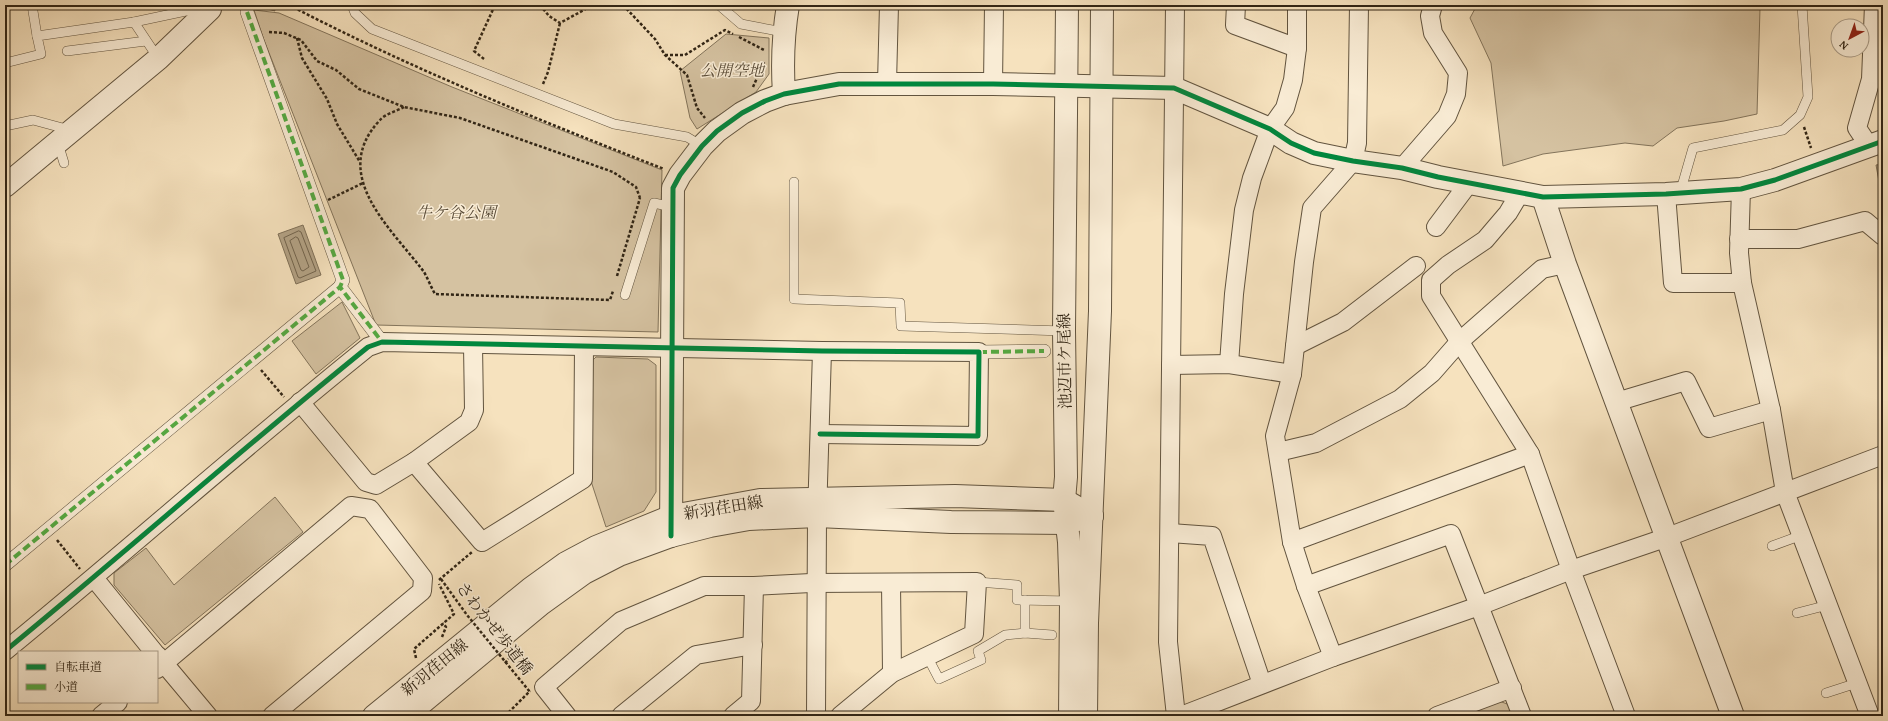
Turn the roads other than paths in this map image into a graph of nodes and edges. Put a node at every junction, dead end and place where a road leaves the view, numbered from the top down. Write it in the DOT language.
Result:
graph roads {
  1 [pos="32,5"];
  2 [pos="352,5"];
  3 [pos="719,5"];
  4 [pos="788,5"];
  5 [pos="889,5"];
  6 [pos="994,5"];
  7 [pos="1067,5"];
  8 [pos="1102,5"];
  9 [pos="1175,5"];
  10 [pos="1236,5"];
  11 [pos="1298,5"];
  12 [pos="1359,5"];
  13 [pos="1433,5"];
  14 [pos="1802,5"];
  15 [pos="1874,5"];
  16 [pos="210,9"];
  17 [pos="247,12"];
  18 [pos="134,22"];
  19 [pos="784,32"];
  20 [pos="37,36"];
  21 [pos="146,41"];
  22 [pos="1297,48"];
  23 [pos="67,51"];
  24 [pos="158,59"];
  25 [pos="5,63"];
  26 [pos="887,83"];
  27 [pos="993,84"];
  28 [pos="1066,87"];
  29 [pos="1101,87"];
  30 [pos="1174,88"];
  31 [pos="784,94"];
  32 [pos="5,126"];
  33 [pos="1270,129"];
  34 [pos="64,136"];
  35 [pos="709,138"];
  36 [pos="1876,144"];
  37 [pos="1353,161"];
  38 [pos="64,163"];
  39 [pos="1402,168"];
  40 [pos="794,182"];
  41 [pos="1469,183"];
  42 [pos="5,186"];
  43 [pos="1741,189"];
  44 [pos="1520,193"];
  45 [pos="1673,194"];
  46 [pos="1543,197"];
  47 [pos="663,205"];
  48 [pos="1436,227"];
  49 [pos="1883,236"];
  50 [pos="1739,240"];
  51 [pos="1565,264"];
  52 [pos="1416,266"];
  53 [pos="1742,283"];
  54 [pos="340,287"];
  55 [pos="625,295"];
  56 [pos="1064,331"];
  57 [pos="1460,341"];
  58 [pos="382,342"];
  59 [pos="473,345"];
  60 [pos="1295,346"];
  61 [pos="584,347"];
  62 [pos="673,348"];
  63 [pos="822,351"];
  64 [pos="1044,351"];
  65 [pos="978,352"];
  66 [pos="1229,364"];
  67 [pos="1170,366"];
  68 [pos="1292,374"];
  69 [pos="1616,402"];
  70 [pos="296,405"];
  71 [pos="1771,410"];
  72 [pos="820,434"];
  73 [pos="1278,452"];
  74 [pos="1530,454"];
  75 [pos="1883,455"];
  76 [pos="414,462"];
  77 [pos="1785,492"];
  78 [pos="1064,500"];
  79 [pos="818,507"];
  80 [pos="1092,516"];
  81 [pos="1067,523"];
  82 [pos="671,526"];
  83 [pos="1170,533"];
  84 [pos="1802,536"];
  85 [pos="1665,538"];
  86 [pos="1292,542"];
  87 [pos="1772,546"];
  88 [pos="5,565"];
  89 [pos="1571,570"];
  90 [pos="92,579"];
  91 [pos="977,582"];
  92 [pos="817,583"];
  93 [pos="891,583"];
  94 [pos="754,586"];
  95 [pos="1306,586"];
  96 [pos="1025,600"];
  97 [pos="1071,601"];
  98 [pos="1828,605"];
  99 [pos="1479,606"];
  100 [pos="1797,613"];
  101 [pos="1025,633"];
  102 [pos="1052,635"];
  103 [pos="753,645"];
  104 [pos="5,651"];
  105 [pos="151,651"];
  106 [pos="927,656"];
  107 [pos="1333,657"];
  108 [pos="158,660"];
  109 [pos="892,672"];
  110 [pos="1857,683"];
  111 [pos="1262,684"];
  112 [pos="1512,688"];
  113 [pos="1826,693"];
  114 [pos="117,703"];
  115 [pos="101,716"];
  116 [pos="208,716"];
  117 [pos="272,716"];
  118 [pos="374,716"];
  119 [pos="406,716"];
  120 [pos="567,716"];
  121 [pos="621,716"];
  122 [pos="732,716"];
  123 [pos="816,716"];
  124 [pos="840,716"];
  125 [pos="1070,716"];
  126 [pos="1086,716"];
  127 [pos="1176,716"];
  128 [pos="1181,716"];
  129 [pos="1437,716"];
  130 [pos="1522,716"];
  131 [pos="1626,716"];
  132 [pos="1733,716"];
  133 [pos="1870,716"];
  1 -- 20 [label="lane"];
  2 -- 35 [label="lane"];
  3 -- 19 [label="lane"];
  4 -- 19 [label="street"];
  5 -- 26 [label="street"];
  6 -- 27 [label="street"];
  7 -- 28 [label="street, 池辺市ケ尾線"];
  8 -- 29 [label="street, 池辺市ケ尾線"];
  9 -- 30 [label="street"];
  10 -- 22 [label="street"];
  11 -- 22 [label="street"];
  12 -- 37 [label="street"];
  13 -- 39 [label="street"];
  14 -- 45 [label="lane"];
  15 -- 36 [label="street"];
  16 -- 18 [label="lane"];
  16 -- 24 [label="street"];
  17 -- 54 [label="street"];
  18 -- 20 [label="lane"];
  18 -- 21 [label="lane"];
  19 -- 31 [label="street"];
  20 -- 25 [label="lane"];
  21 -- 23 [label="lane"];
  21 -- 24 [label="lane"];
  22 -- 33 [label="street"];
  24 -- 34 [label="street"];
  26 -- 27 [label="street"];
  26 -- 31 [label="street"];
  27 -- 28 [label="street"];
  28 -- 29 [label="street"];
  28 -- 56 [label="street, 池辺市ケ尾線"];
  29 -- 30 [label="street"];
  29 -- 80 [label="street, 池辺市ケ尾線"];
  30 -- 33 [label="street"];
  30 -- 67 [label="street"];
  31 -- 35 [label="street"];
  32 -- 34 [label="lane"];
  33 -- 37 [label="street"];
  33 -- 66 [label="street"];
  34 -- 38 [label="lane"];
  34 -- 42 [label="street"];
  35 -- 47 [label="street"];
  36 -- 43 [label="street"];
  37 -- 39 [label="street"];
  37 -- 60 [label="street"];
  39 -- 41 [label="street"];
  40 -- 56 [label="lane"];
  41 -- 44 [label="street"];
  41 -- 48 [label="street"];
  43 -- 45 [label="street"];
  43 -- 50 [label="street"];
  44 -- 46 [label="street"];
  44 -- 57 [label="street"];
  45 -- 46 [label="street"];
  45 -- 53 [label="street"];
  46 -- 51 [label="street"];
  47 -- 55 [label="lane"];
  47 -- 62 [label="street"];
  49 -- 50 [label="street"];
  50 -- 53 [label="street"];
  51 -- 57 [label="street"];
  51 -- 69 [label="street"];
  52 -- 60 [label="street"];
  53 -- 71 [label="street"];
  54 -- 58 [label="street"];
  54 -- 88 [label="street"];
  56 -- 78 [label="street, 池辺市ケ尾線"];
  57 -- 73 [label="street"];
  57 -- 74 [label="street"];
  58 -- 59 [label="street"];
  58 -- 70 [label="street"];
  59 -- 61 [label="street"];
  59 -- 76 [label="street"];
  60 -- 68 [label="street"];
  61 -- 62 [label="street"];
  61 -- 76 [label="street"];
  62 -- 63 [label="street"];
  62 -- 82 [label="street"];
  63 -- 65 [label="street"];
  63 -- 72 [label="street"];
  64 -- 65 [label="street"];
  65 -- 72 [label="street"];
  66 -- 67 [label="street"];
  66 -- 68 [label="street"];
  67 -- 83 [label="street"];
  68 -- 73 [label="street"];
  69 -- 71 [label="street"];
  69 -- 85 [label="street"];
  70 -- 76 [label="street"];
  70 -- 90 [label="street"];
  71 -- 77 [label="street"];
  72 -- 79 [label="street"];
  73 -- 86 [label="street"];
  74 -- 86 [label="street"];
  74 -- 89 [label="street"];
  75 -- 77 [label="street"];
  77 -- 84 [label="street"];
  77 -- 85 [label="street"];
  78 -- 79 [label="street, 新羽荏田線"];
  78 -- 80 [label="street"];
  78 -- 81 [label="street, 池辺市ケ尾線"];
  79 -- 81 [label="street, 新羽荏田線"];
  79 -- 82 [label="street, 新羽荏田線"];
  79 -- 92 [label="street"];
  80 -- 81 [label="street, 新羽荏田線"];
  80 -- 126 [label="street, 池辺市ケ尾線"];
  81 -- 97 [label="street, 池辺市ケ尾線"];
  82 -- 118 [label="street, 新羽荏田線"];
  82 -- 119 [label="street, 新羽荏田線"];
  83 -- 111 [label="street"];
  83 -- 127 [label="street"];
  84 -- 87 [label="lane"];
  84 -- 98 [label="street"];
  85 -- 89 [label="street"];
  85 -- 132 [label="street"];
  86 -- 95 [label="street"];
  89 -- 99 [label="street"];
  89 -- 131 [label="street"];
  90 -- 104 [label="street"];
  90 -- 105 [label="street"];
  91 -- 93 [label="street"];
  91 -- 96 [label="lane"];
  91 -- 106 [label="street"];
  92 -- 93 [label="street"];
  92 -- 94 [label="street"];
  92 -- 123 [label="street"];
  93 -- 109 [label="street"];
  94 -- 103 [label="street"];
  94 -- 120 [label="street"];
  95 -- 99 [label="street"];
  95 -- 107 [label="street"];
  96 -- 97 [label="lane"];
  96 -- 101 [label="lane"];
  97 -- 125 [label="street, 池辺市ケ尾線"];
  98 -- 100 [label="lane"];
  98 -- 110 [label="street"];
  99 -- 107 [label="street"];
  99 -- 112 [label="street"];
  101 -- 102 [label="lane"];
  101 -- 106 [label="lane"];
  103 -- 121 [label="street"];
  103 -- 122 [label="street"];
  106 -- 109 [label="street"];
  107 -- 111 [label="street"];
  108 -- 116 [label="street"];
  108 -- 117 [label="street"];
  109 -- 124 [label="street"];
  110 -- 113 [label="lane"];
  110 -- 133 [label="street"];
  111 -- 128 [label="street"];
  112 -- 129 [label="street"];
  112 -- 130 [label="street"];
  114 -- 115 [label="street"];
}
